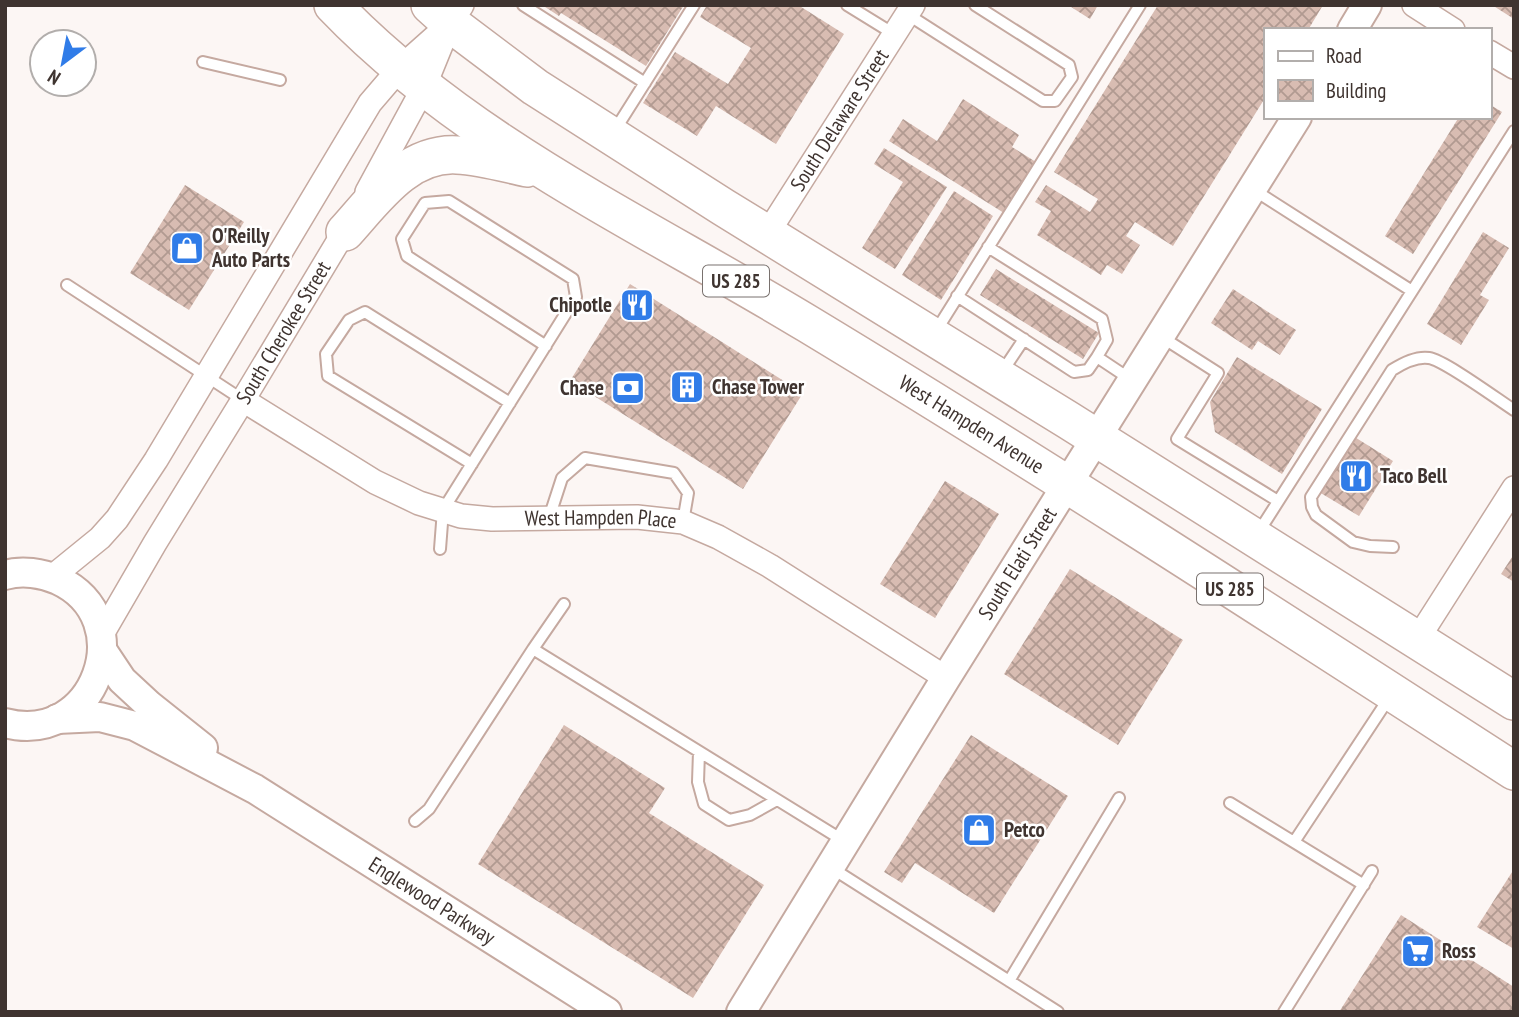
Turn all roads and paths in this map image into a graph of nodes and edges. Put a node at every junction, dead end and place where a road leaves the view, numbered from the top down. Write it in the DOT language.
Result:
graph roads {
  1 [pos="332,5"];
  2 [pos="523,5"];
  3 [pos="694,5"];
  4 [pos="847,5"];
  5 [pos="975,5"];
  6 [pos="1140,5"];
  7 [pos="1367,5"];
  8 [pos="1413,5"];
  9 [pos="910,10"];
  10 [pos="447,11"];
  11 [pos="1353,28"];
  12 [pos="1450,28"];
  13 [pos="894,34"];
  14 [pos="1491,53"];
  15 [pos="203,62"];
  16 [pos="1514,67"];
  17 [pos="412,78"];
  18 [pos="280,80"];
  19 [pos="645,83"];
  20 [pos="1296,119"];
  21 [pos="1514,131"];
  22 [pos="612,136"];
  23 [pos="545,172"];
  24 [pos="1252,188"];
  25 [pos="345,232"];
  26 [pos="767,234"];
  27 [pos="988,247"];
  28 [pos="67,285"];
  29 [pos="1412,291"];
  30 [pos="957,296"];
  31 [pos="933,336"];
  32 [pos="1160,336"];
  33 [pos="1024,339"];
  34 [pos="546,346"];
  35 [pos="1097,357"];
  36 [pos="206,377"];
  37 [pos="999,377"];
  38 [pos="1132,381"];
  39 [pos="243,400"];
  40 [pos="510,403"];
  41 [pos="1514,410"];
  42 [pos="1096,438"];
  43 [pos="472,464"];
  44 [pos="1067,485"];
  45 [pos="1514,488"];
  46 [pos="1278,501"];
  47 [pos="443,510"];
  48 [pos="549,518"];
  49 [pos="683,522"];
  50 [pos="1255,538"];
  51 [pos="1392,547"];
  52 [pos="440,549"];
  53 [pos="5,575"];
  54 [pos="52,577"];
  55 [pos="564,604"];
  56 [pos="1417,640"];
  57 [pos="102,643"];
  58 [pos="533,649"];
  59 [pos="946,678"];
  60 [pos="1392,692"];
  61 [pos="1514,701"];
  62 [pos="57,719"];
  63 [pos="7,725"];
  64 [pos="699,752"];
  65 [pos="1514,771"];
  66 [pos="255,789"];
  67 [pos="1119,798"];
  68 [pos="777,800"];
  69 [pos="1230,803"];
  70 [pos="415,821"];
  71 [pos="845,842"];
  72 [pos="1294,842"];
  73 [pos="830,867"];
  74 [pos="1372,871"];
  75 [pos="1364,885"];
  76 [pos="1009,981"];
  77 [pos="575,992"];
  78 [pos="596,1012"];
  79 [pos="607,1012"];
  80 [pos="741,1012"];
  81 [pos="1058,1012"];
  82 [pos="1284,1012"];
  1 -- 17 [label="highway, US 285"];
  2 -- 19 [label="lane"];
  3 -- 19 [label="lane"];
  4 -- 13 [label="lane"];
  5 -- 9 [label="lane"];
  6 -- 27 [label="lane"];
  7 -- 11 [label="street"];
  8 -- 12 [label="street"];
  9 -- 13 [label="street, South Delaware Street"];
  10 -- 17 [label="street, South Cherokee Street"];
  10 -- 22 [label="highway, US 285"];
  13 -- 26 [label="street, South Delaware Street"];
  14 -- 16 [label="street"];
  15 -- 18 [label="lane"];
  17 -- 23 [label="highway, West Hampden Avenue / US 285"];
  17 -- 25 [label="street, South Cherokee Street"];
  17 -- 36 [label="street, South Cherokee Street"];
  19 -- 22 [label="lane"];
  20 -- 24 [label="street, South Elati Street"];
  21 -- 29 [label="lane"];
  22 -- 26 [label="highway, US 285"];
  23 -- 25 [label="highway"];
  23 -- 44 [label="highway, West Hampden Avenue / US 285"];
  24 -- 29 [label="lane"];
  24 -- 32 [label="street, South Elati Street"];
  25 -- 39 [label="street, South Cherokee Street"];
  26 -- 31 [label="highway, US 285"];
  27 -- 30 [label="lane"];
  27 -- 35 [label="lane"];
  28 -- 36 [label="lane"];
  29 -- 46 [label="lane"];
  30 -- 31 [label="lane"];
  30 -- 33 [label="lane"];
  31 -- 37 [label="highway, US 285"];
  32 -- 38 [label="street, South Elati Street"];
  32 -- 46 [label="lane"];
  33 -- 35 [label="lane"];
  33 -- 37 [label="lane"];
  34 -- 34 [label="lane"];
  34 -- 40 [label="lane"];
  35 -- 38 [label="lane"];
  36 -- 39 [label="lane"];
  36 -- 54 [label="street, South Cherokee Street"];
  37 -- 42 [label="highway, US 285"];
  38 -- 42 [label="street, South Elati Street"];
  39 -- 47 [label="street, West Hampden Place"];
  39 -- 57 [label="street, South Cherokee Street"];
  40 -- 43 [label="lane"];
  40 -- 43 [label="lane"];
  41 -- 51 [label="lane"];
  42 -- 44 [label="street, South Elati Street"];
  42 -- 50 [label="highway, US 285"];
  43 -- 47 [label="lane"];
  44 -- 59 [label="street, South Elati Street"];
  44 -- 60 [label="highway, West Hampden Avenue / US 285"];
  45 -- 56 [label="street"];
  46 -- 50 [label="lane"];
  47 -- 48 [label="street, West Hampden Place"];
  47 -- 52 [label="lane"];
  48 -- 49 [label="street, West Hampden Place"];
  48 -- 49 [label="lane"];
  49 -- 59 [label="street, West Hampden Place"];
  50 -- 56 [label="highway, US 285"];
  53 -- 54 [label="street"];
  54 -- 57 [label="street, Englewood Parkway"];
  55 -- 58 [label="lane"];
  56 -- 61 [label="highway, US 285"];
  57 -- 62 [label="street"];
  57 -- 66 [label="street, Englewood Parkway"];
  58 -- 64 [label="lane"];
  58 -- 70 [label="lane"];
  59 -- 71 [label="street, South Elati Street"];
  60 -- 65 [label="highway, West Hampden Avenue / US 285"];
  60 -- 72 [label="lane"];
  62 -- 63 [label="street, Englewood Parkway"];
  62 -- 66 [label="street, Englewood Parkway"];
  64 -- 68 [label="lane"];
  64 -- 68 [label="lane"];
  66 -- 77 [label="street, Englewood Parkway"];
  67 -- 76 [label="lane"];
  68 -- 71 [label="lane"];
  69 -- 72 [label="lane"];
  71 -- 73 [label="street, South Elati Street"];
  72 -- 75 [label="lane"];
  73 -- 76 [label="lane"];
  73 -- 80 [label="street, South Elati Street"];
  74 -- 75 [label="lane"];
  75 -- 82 [label="lane"];
  76 -- 81 [label="lane"];
  77 -- 78 [label="street"];
  77 -- 79 [label="street, Englewood Parkway"];
}
